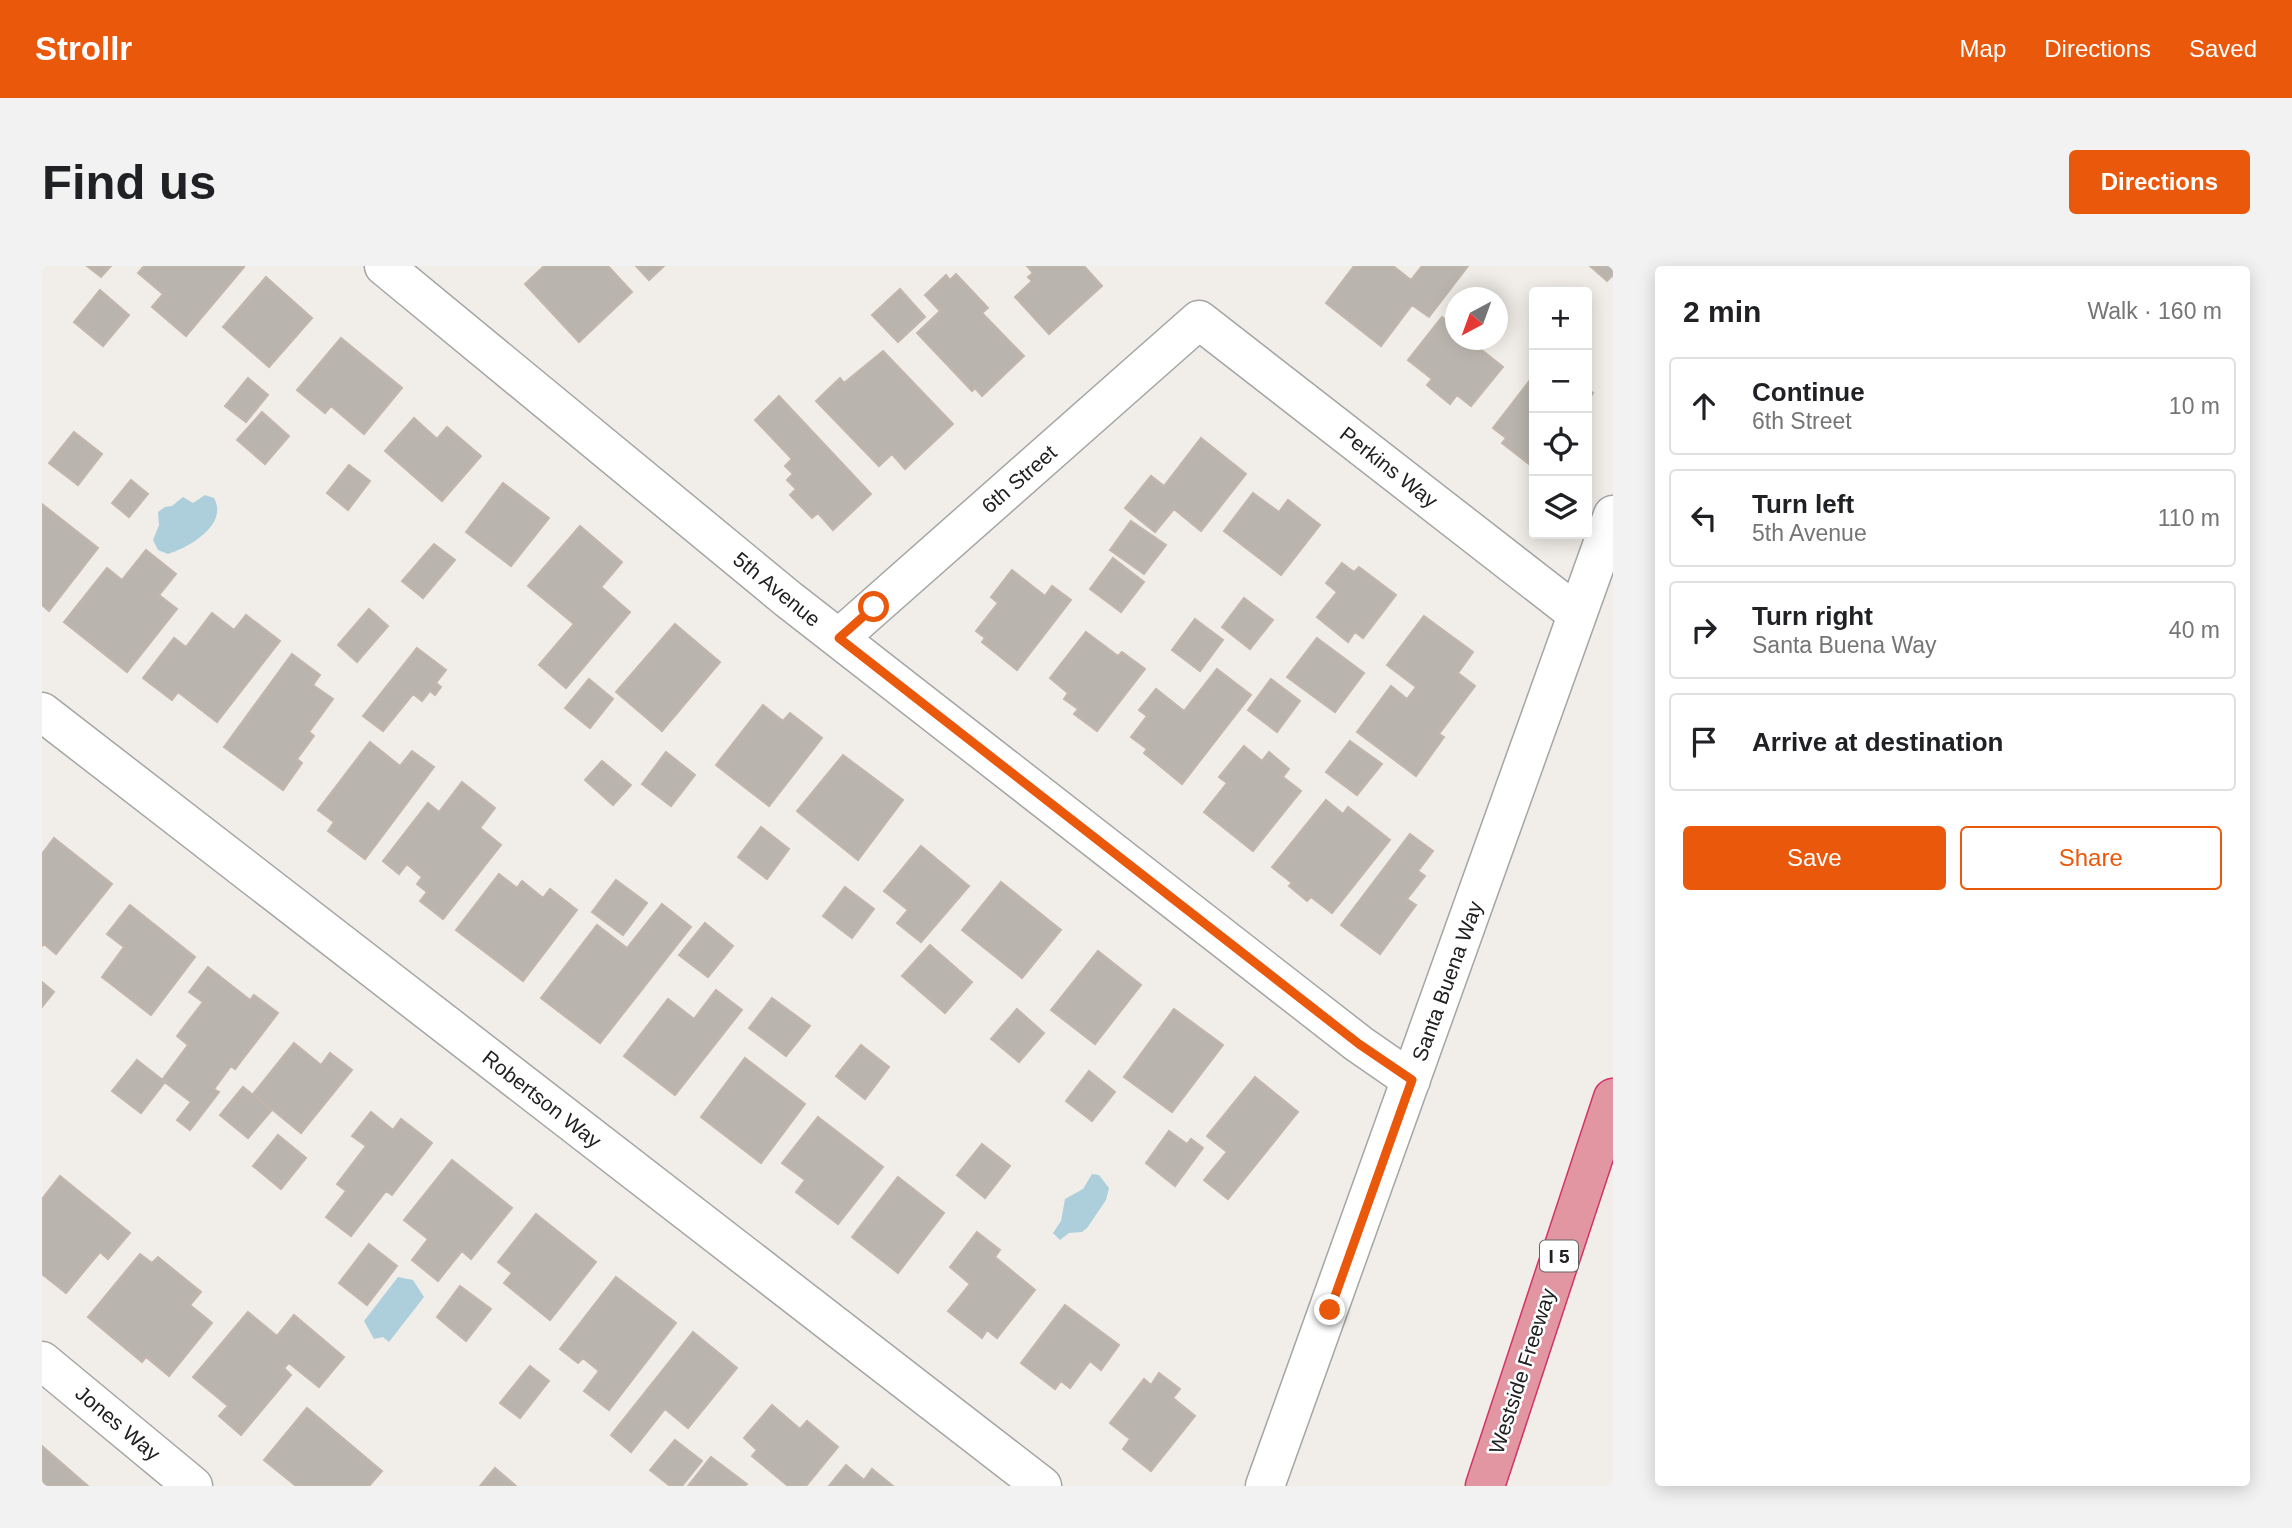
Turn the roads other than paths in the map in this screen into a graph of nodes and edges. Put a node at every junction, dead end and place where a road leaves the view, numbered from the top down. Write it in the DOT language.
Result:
graph roads {
  1 [pos="401,271"];
  2 [pos="1199,320"];
  3 [pos="1613,515"];
  4 [pos="1577,614"];
  5 [pos="839,638"];
  6 [pos="42,712"];
  7 [pos="1412,1080"];
  8 [pos="1613,1098"];
  9 [pos="42,1361"];
  10 [pos="193,1486"];
  11 [pos="1042,1486"];
  12 [pos="1265,1486"];
  13 [pos="1485,1486"];
  1 -- 5 [label="street, 5th Avenue"];
  2 -- 4 [label="street, Perkins Way"];
  2 -- 5 [label="street, 6th Street"];
  3 -- 4 [label="street, Santa Buena Way"];
  4 -- 7 [label="street, Santa Buena Way"];
  5 -- 7 [label="street, 5th Avenue"];
  6 -- 11 [label="street, Robertson Way"];
  7 -- 12 [label="street, Santa Buena Way"];
  8 -- 13 [label="highway, Westside Freeway / I 5"];
  9 -- 10 [label="street, Jones Way"];
}
